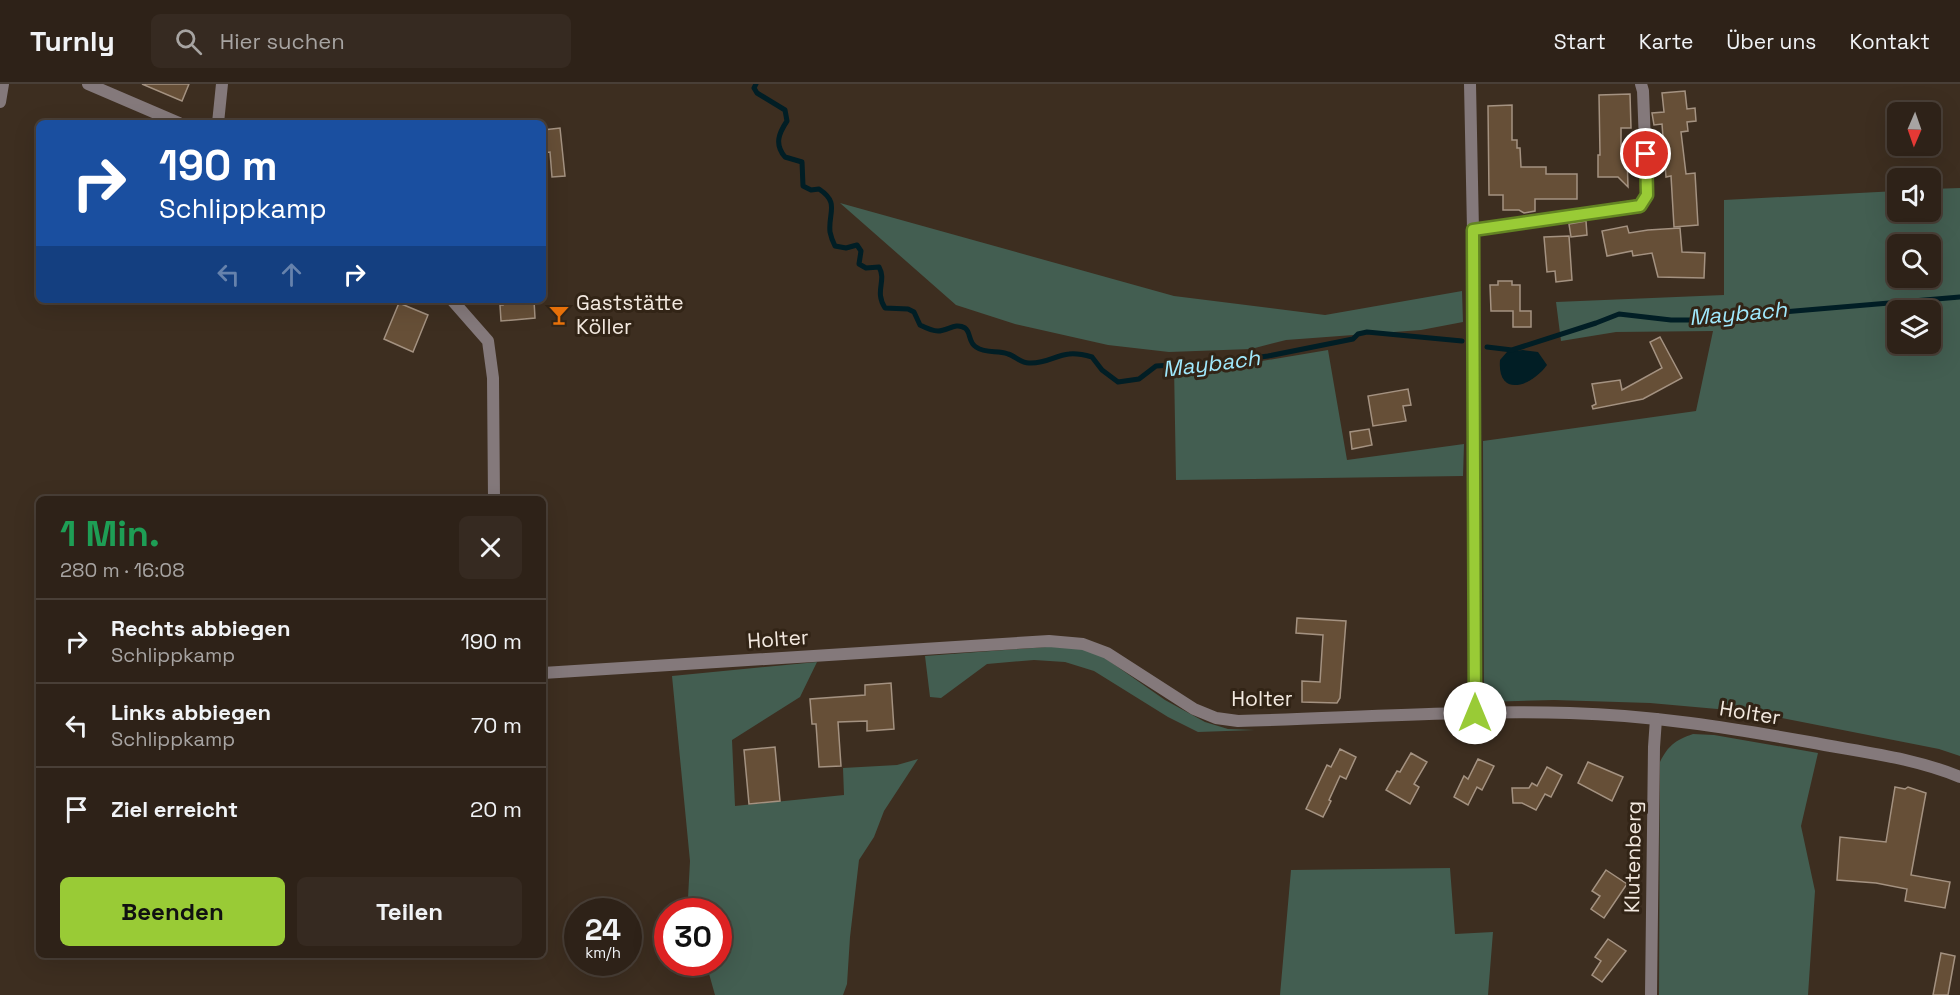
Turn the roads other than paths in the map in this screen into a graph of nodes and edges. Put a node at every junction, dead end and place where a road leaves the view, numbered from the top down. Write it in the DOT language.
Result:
graph roads {
  1 [pos="3,84"];
  2 [pos="88,84"];
  3 [pos="222,84"];
  4 [pos="1470,84"];
  5 [pos="1641,84"];
  6 [pos="0,102"];
  7 [pos="172,120"];
  8 [pos="218,120"];
  9 [pos="1473,230"];
  10 [pos="455,303"];
  11 [pos="494,496"];
  12 [pos="546,674"];
  13 [pos="1475,713"];
  14 [pos="1656,719"];
  15 [pos="1960,777"];
  16 [pos="1651,995"];
  1 -- 6 [label="street"];
  2 -- 7 [label="street"];
  3 -- 8 [label="street"];
  4 -- 9 [label="street"];
  5 -- 9 [label="street"];
  9 -- 13 [label="street"];
  10 -- 11 [label="street"];
  12 -- 13 [label="street, Holter"];
  13 -- 14 [label="street, Holter"];
  14 -- 15 [label="street, Holter"];
  14 -- 16 [label="street, Klutenberg"];
}
